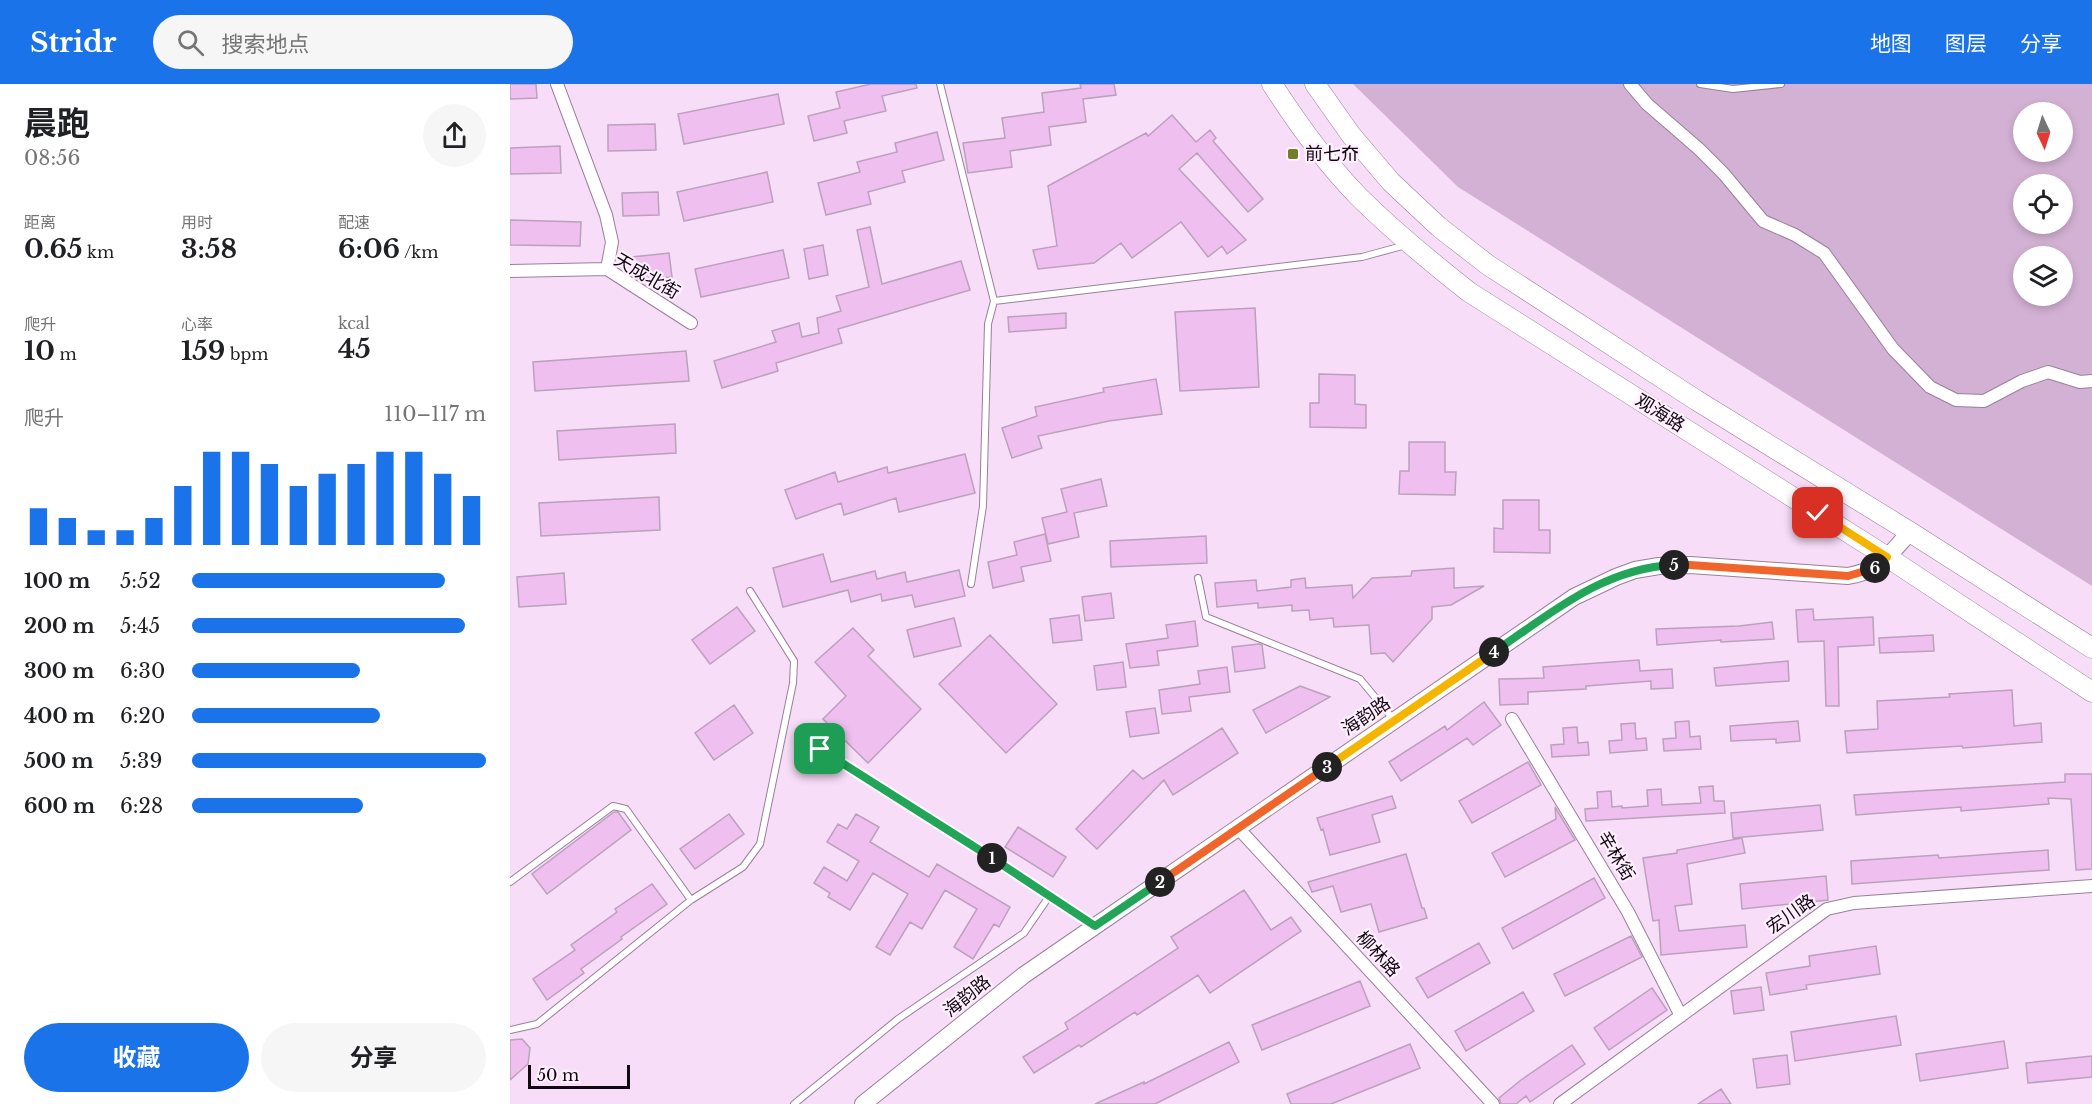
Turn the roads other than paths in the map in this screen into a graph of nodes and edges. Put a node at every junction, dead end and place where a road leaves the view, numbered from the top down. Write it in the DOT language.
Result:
graph roads {
  1 [pos="557,84"];
  2 [pos="940,84"];
  3 [pos="1272,84"];
  4 [pos="1315,84"];
  5 [pos="1630,84"];
  6 [pos="1700,84"];
  7 [pos="1781,84"];
  8 [pos="1409,244"];
  9 [pos="607,269"];
  10 [pos="510,271"];
  11 [pos="994,300"];
  12 [pos="691,323"];
  13 [pos="2092,381"];
  14 [pos="1910,532"];
  15 [pos="1887,557"];
  16 [pos="1198,578"];
  17 [pos="971,584"];
  18 [pos="750,591"];
  19 [pos="2092,648"];
  20 [pos="2092,692"];
  21 [pos="1512,719"];
  22 [pos="1395,720"];
  23 [pos="820,749"];
  24 [pos="1238,828"];
  25 [pos="510,882"];
  26 [pos="2092,886"];
  27 [pos="1050,895"];
  28 [pos="691,900"];
  29 [pos="1095,926"];
  30 [pos="1681,1016"];
  31 [pos="510,1030"];
  32 [pos="794,1104"];
  33 [pos="863,1104"];
  34 [pos="1493,1104"];
  35 [pos="1560,1104"];
  1 -- 9 [label="street"];
  2 -- 11 [label="lane"];
  3 -- 8 [label="main road, 观海路"];
  4 -- 14 [label="main road, 观海路"];
  5 -- 13 [label="street"];
  6 -- 7 [label="lane"];
  8 -- 11 [label="lane"];
  8 -- 15 [label="main road, 观海路"];
  9 -- 10 [label="street, 天成北街"];
  9 -- 12 [label="street, 天成北街"];
  11 -- 17 [label="lane"];
  14 -- 15 [label="street, 海韵路"];
  14 -- 19 [label="main road, 观海路"];
  15 -- 20 [label="main road, 观海路"];
  15 -- 22 [label="street, 海韵路"];
  16 -- 22 [label="lane"];
  18 -- 28 [label="lane"];
  21 -- 30 [label="street, 辛林街"];
  22 -- 24 [label="street, 海韵路"];
  23 -- 27 [label="lane"];
  24 -- 29 [label="street, 海韵路"];
  24 -- 34 [label="street, 柳林路"];
  25 -- 28 [label="lane"];
  26 -- 30 [label="street, 宏川路"];
  27 -- 29 [label="lane"];
  27 -- 32 [label="lane"];
  28 -- 31 [label="lane"];
  29 -- 33 [label="street, 海韵路"];
  30 -- 35 [label="street, 宏川路"];
}
